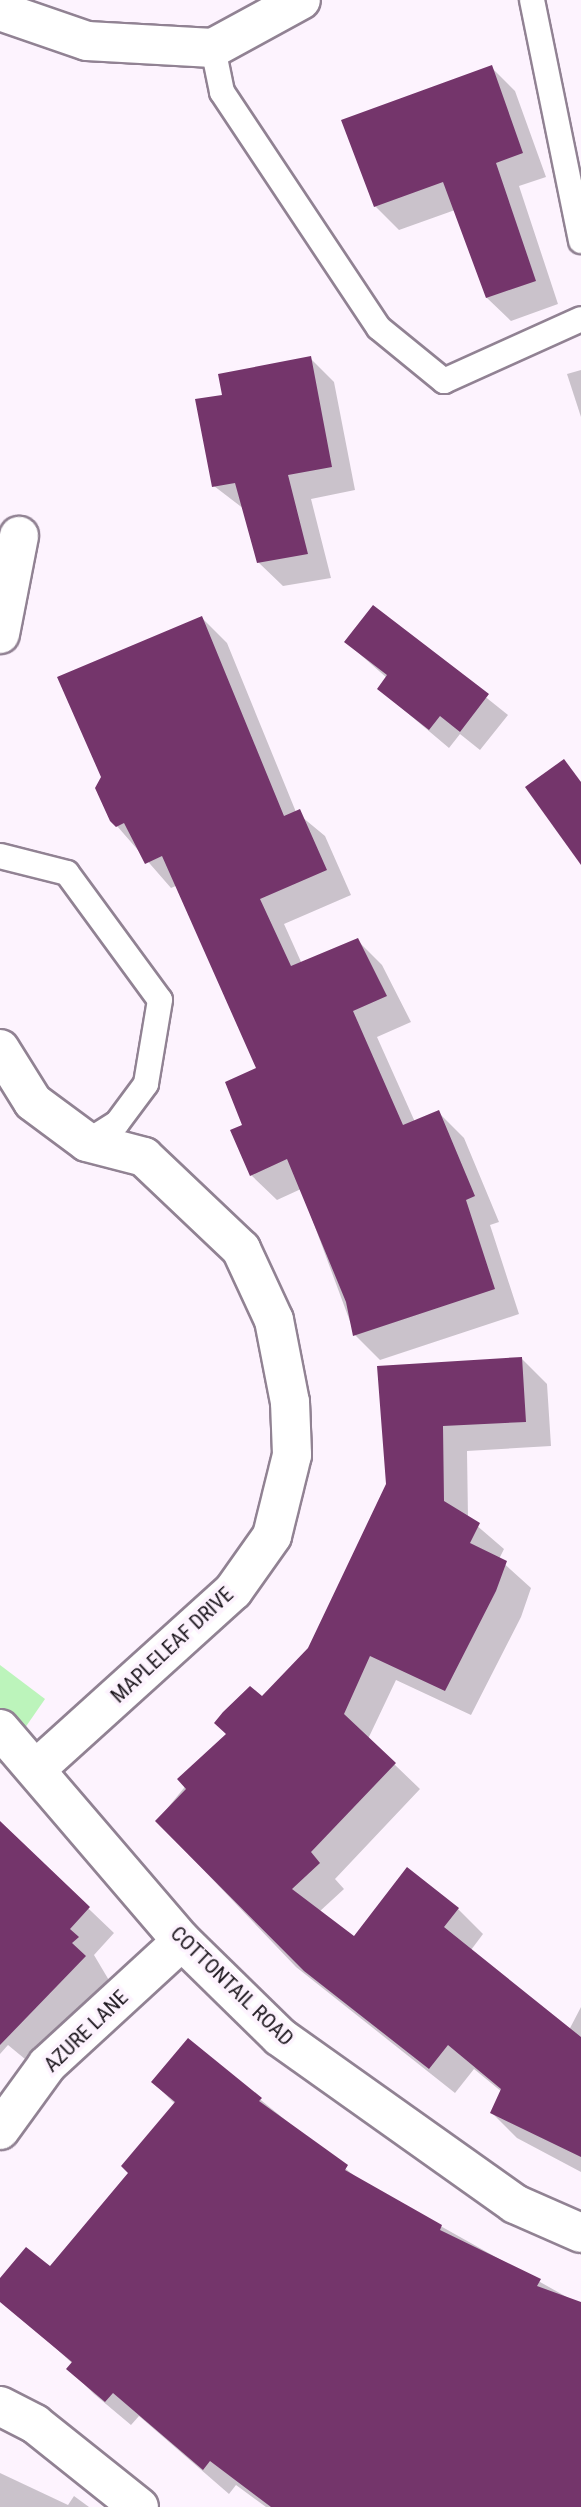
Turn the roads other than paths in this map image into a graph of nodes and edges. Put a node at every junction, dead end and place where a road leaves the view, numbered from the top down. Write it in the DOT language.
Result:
graph roads {
  1 [pos="301,0"];
  2 [pos="532,0"];
  3 [pos="0,11"];
  4 [pos="213,48"];
  5 [pos="581,241"];
  6 [pos="581,319"];
  7 [pos="19,536"];
  8 [pos="0,634"];
  9 [pos="0,856"];
  10 [pos="0,1049"];
  11 [pos="87,1142"];
  12 [pos="0,1729"];
  13 [pos="38,1768"];
  14 [pos="182,1941"];
  15 [pos="0,2130"];
  16 [pos="581,2233"];
  17 [pos="0,2406"];
  18 [pos="139,2507"];
  1 -- 4 [label="street"];
  2 -- 5 [label="lane"];
  3 -- 4 [label="street"];
  4 -- 6 [label="lane"];
  7 -- 8 [label="street"];
  9 -- 11 [label="lane"];
  10 -- 11 [label="street, MAPLELEAF DRIVE"];
  11 -- 13 [label="street, MAPLELEAF DRIVE"];
  12 -- 13 [label="street, COTTONTAIL ROAD"];
  13 -- 14 [label="street, COTTONTAIL ROAD"];
  14 -- 15 [label="street, AZURE LANE"];
  14 -- 16 [label="street, COTTONTAIL ROAD"];
  17 -- 18 [label="street"];
}
